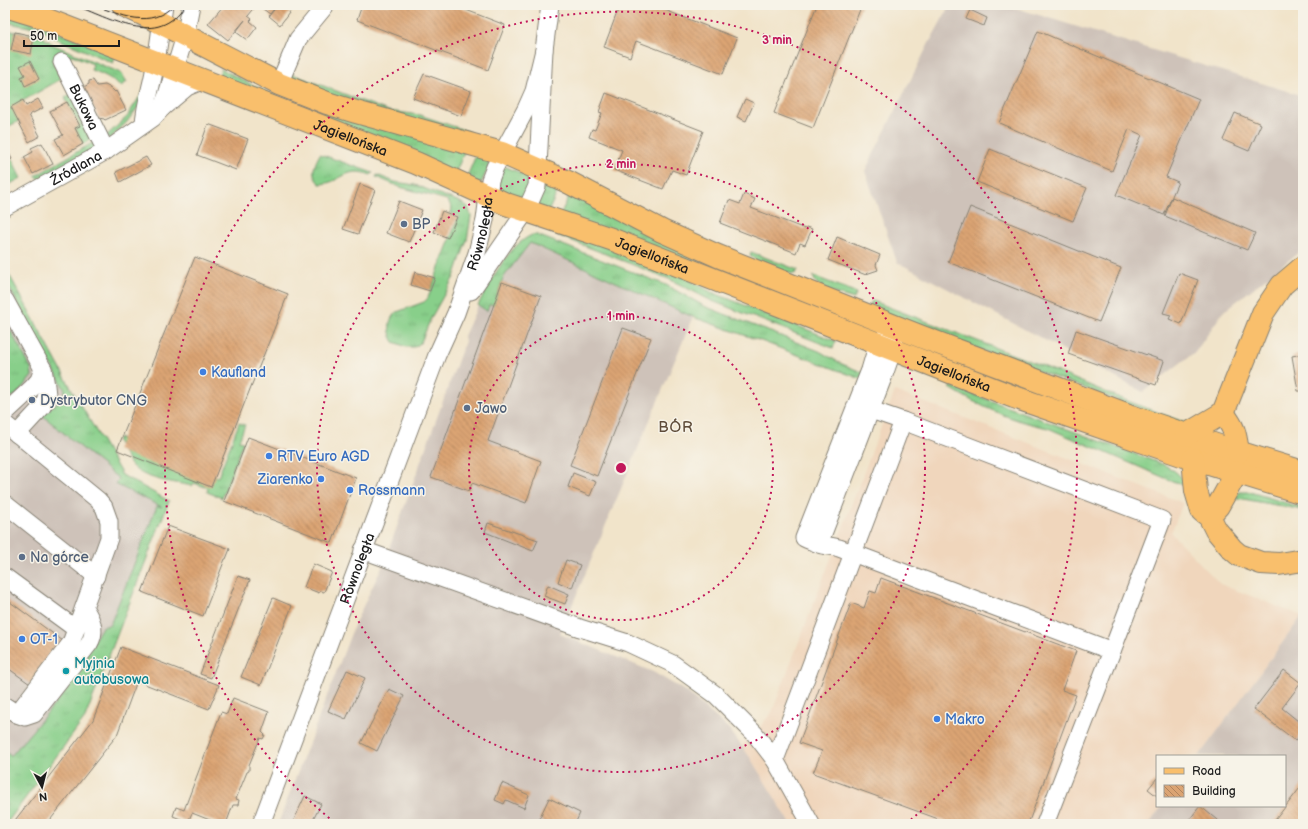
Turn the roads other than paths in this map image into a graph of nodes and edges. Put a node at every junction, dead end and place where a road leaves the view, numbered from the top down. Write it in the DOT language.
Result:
graph roads {
  1 [pos="123,5"];
  2 [pos="191,5"];
  3 [pos="326,5"];
  4 [pos="550,5"];
  5 [pos="5,6"];
  6 [pos="163,15"];
  7 [pos="186,36"];
  8 [pos="544,50"];
  9 [pos="62,62"];
  10 [pos="166,66"];
  11 [pos="204,80"];
  12 [pos="279,84"];
  13 [pos="162,108"];
  14 [pos="144,124"];
  15 [pos="106,151"];
  16 [pos="502,153"];
  17 [pos="539,168"];
  18 [pos="488,196"];
  19 [pos="5,207"];
  20 [pos="526,211"];
  21 [pos="1303,267"];
  22 [pos="5,300"];
  23 [pos="456,313"];
  24 [pos="896,326"];
  25 [pos="886,346"];
  26 [pos="42,369"];
  27 [pos="871,410"];
  28 [pos="5,413"];
  29 [pos="1224,413"];
  30 [pos="903,421"];
  31 [pos="11,429"];
  32 [pos="1186,435"];
  33 [pos="1193,459"];
  34 [pos="1237,462"];
  35 [pos="1303,472"];
  36 [pos="1303,493"];
  37 [pos="5,504"];
  38 [pos="1209,516"];
  39 [pos="820,544"];
  40 [pos="363,550"];
  41 [pos="853,554"];
  42 [pos="1303,560"];
  43 [pos="96,576"];
  44 [pos="5,577"];
  45 [pos="84,608"];
  46 [pos="76,629"];
  47 [pos="1112,651"];
  48 [pos="11,710"];
  49 [pos="775,760"];
  50 [pos="261,824"];
  51 [pos="811,824"];
  52 [pos="1045,824"];
  1 -- 6 [label="main road, Jagiellońska"];
  2 -- 7 [label="street"];
  3 -- 12 [label="street"];
  4 -- 8 [label="street"];
  5 -- 10 [label="main road, Jagiellońska"];
  6 -- 7 [label="main road, Jagiellońska"];
  6 -- 10 [label="street"];
  7 -- 10 [label="street"];
  7 -- 12 [label="main road, Jagiellońska"];
  8 -- 16 [label="street, Równoległa"];
  8 -- 17 [label="street, Równoległa"];
  9 -- 15 [label="street, Bukowa"];
  10 -- 11 [label="main road, Jagiellońska"];
  10 -- 13 [label="street, Źródlana"];
  10 -- 14 [label="street"];
  11 -- 13 [label="street, Źródlana"];
  11 -- 18 [label="main road, Jagiellońska"];
  12 -- 16 [label="main road, Jagiellońska"];
  13 -- 14 [label="street, Źródlana"];
  14 -- 15 [label="street, Źródlana"];
  15 -- 19 [label="street, Źródlana"];
  16 -- 17 [label="main road, Jagiellońska"];
  16 -- 18 [label="street, Równoległa"];
  17 -- 20 [label="street, Równoległa"];
  17 -- 24 [label="main road, Jagiellońska"];
  18 -- 20 [label="main road, Jagiellońska"];
  18 -- 23 [label="street, Równoległa"];
  20 -- 23 [label="street, Równoległa"];
  20 -- 25 [label="main road, Jagiellońska"];
  21 -- 29 [label="main road"];
  22 -- 26 [label="street"];
  23 -- 40 [label="street, Równoległa"];
  24 -- 25 [label="street"];
  24 -- 32 [label="main road, Jagiellońska"];
  25 -- 27 [label="street"];
  25 -- 33 [label="main road, Jagiellońska"];
  25 -- 39 [label="street"];
  26 -- 28 [label="street"];
  26 -- 31 [label="street"];
  27 -- 30 [label="street"];
  27 -- 39 [label="street"];
  29 -- 32 [label="main road"];
  29 -- 34 [label="main road"];
  30 -- 41 [label="street"];
  30 -- 47 [label="street"];
  31 -- 43 [label="street"];
  32 -- 34 [label="main road, Jagiellońska"];
  33 -- 34 [label="main road, Jagiellońska"];
  33 -- 38 [label="main road"];
  34 -- 35 [label="main road, Jagiellońska"];
  34 -- 36 [label="main road, Jagiellońska"];
  34 -- 38 [label="main road"];
  37 -- 43 [label="street"];
  38 -- 42 [label="main road"];
  39 -- 41 [label="street"];
  40 -- 49 [label="street"];
  40 -- 50 [label="street, Równoległa"];
  41 -- 47 [label="street"];
  41 -- 49 [label="street"];
  43 -- 45 [label="street"];
  44 -- 46 [label="street"];
  45 -- 46 [label="street"];
  45 -- 48 [label="street"];
  46 -- 48 [label="street"];
  47 -- 52 [label="street"];
  49 -- 51 [label="street"];
}
